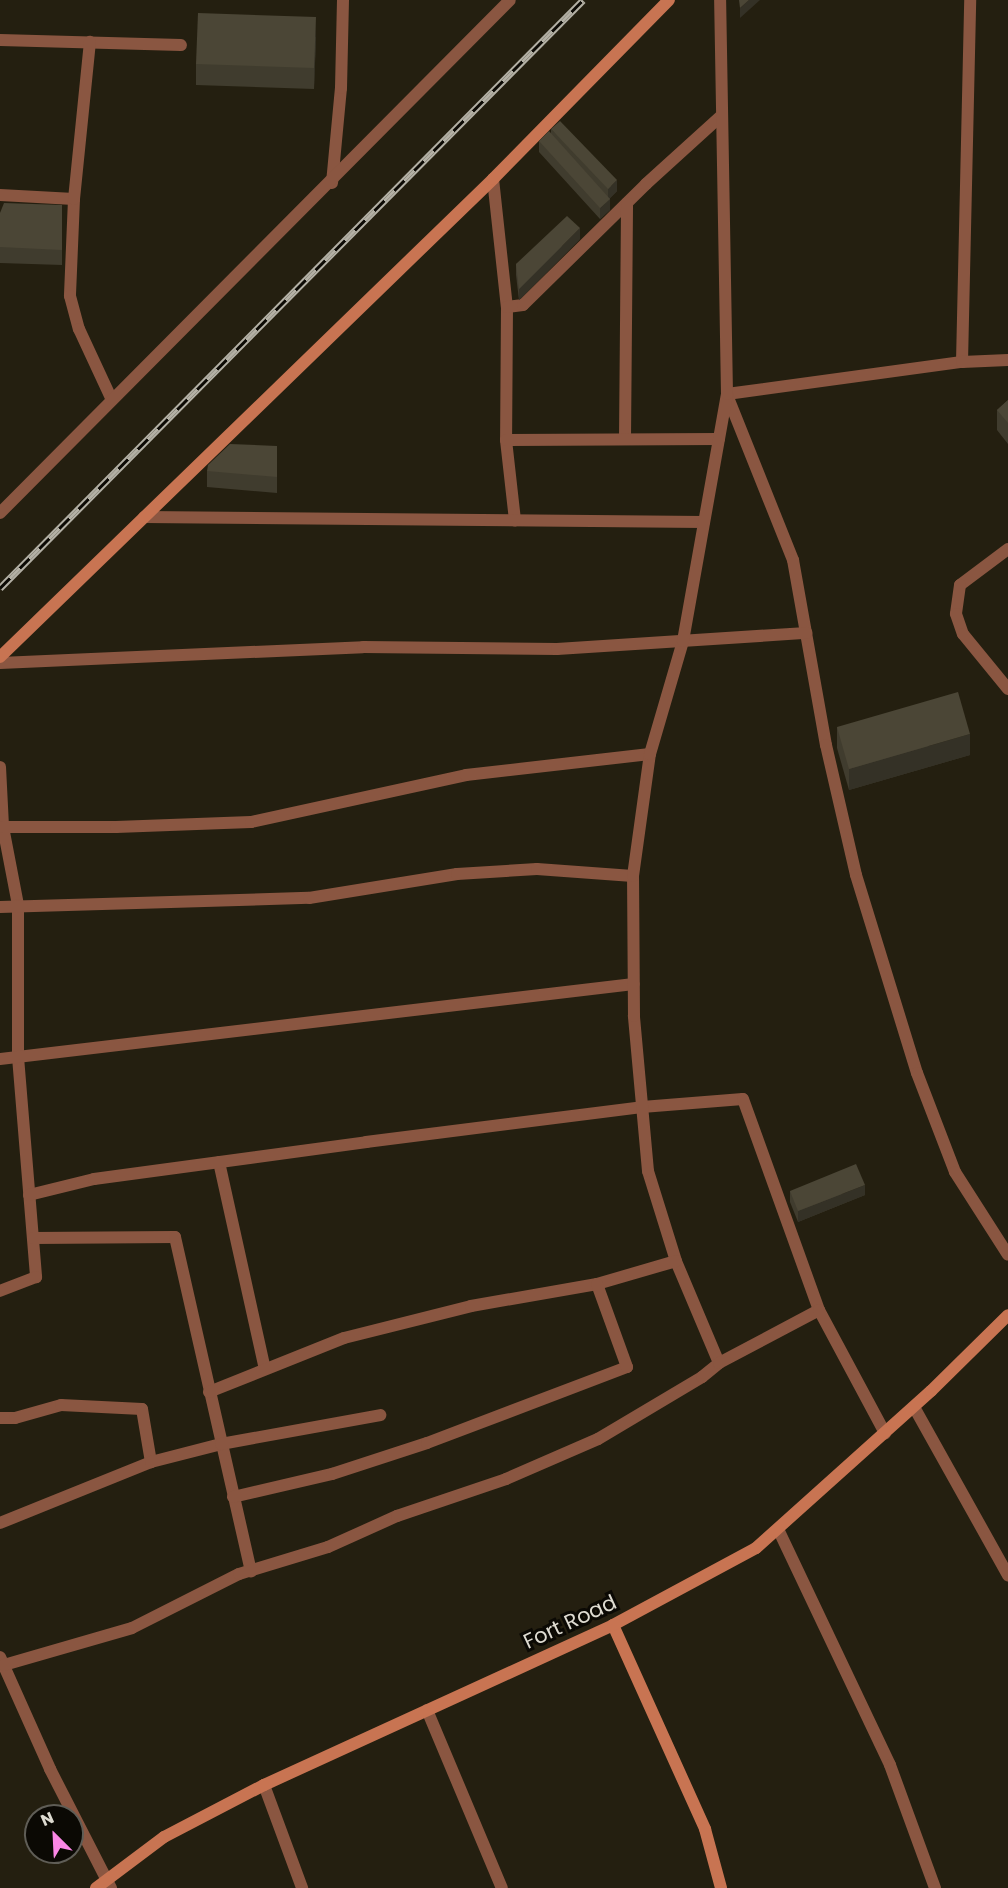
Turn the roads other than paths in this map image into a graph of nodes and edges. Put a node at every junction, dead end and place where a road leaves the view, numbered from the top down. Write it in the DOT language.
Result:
graph roads {
  1 [pos="343,0"];
  2 [pos="510,0"];
  3 [pos="669,0"];
  4 [pos="720,0"];
  5 [pos="970,0"];
  6 [pos="0,40"];
  7 [pos="90,42"];
  8 [pos="181,45"];
  9 [pos="722,116"];
  10 [pos="493,179"];
  11 [pos="332,183"];
  12 [pos="0,195"];
  13 [pos="74,199"];
  14 [pos="627,203"];
  15 [pos="507,307"];
  16 [pos="1008,360"];
  17 [pos="962,362"];
  18 [pos="727,394"];
  19 [pos="112,400"];
  20 [pos="625,438"];
  21 [pos="719,439"];
  22 [pos="506,440"];
  23 [pos="0,513"];
  24 [pos="144,517"];
  25 [pos="515,520"];
  26 [pos="704,522"];
  27 [pos="1008,549"];
  28 [pos="806,633"];
  29 [pos="683,641"];
  30 [pos="0,657"];
  31 [pos="0,663"];
  32 [pos="1008,689"];
  33 [pos="650,754"];
  34 [pos="0,767"];
  35 [pos="3,826"];
  36 [pos="633,876"];
  37 [pos="18,905"];
  38 [pos="0,907"];
  39 [pos="634,984"];
  40 [pos="18,1057"];
  41 [pos="0,1059"];
  42 [pos="642,1107"];
  43 [pos="219,1162"];
  44 [pos="29,1195"];
  45 [pos="33,1238"];
  46 [pos="1008,1255"];
  47 [pos="676,1262"];
  48 [pos="597,1284"];
  49 [pos="0,1291"];
  50 [pos="819,1310"];
  51 [pos="1008,1315"];
  52 [pos="719,1363"];
  53 [pos="265,1369"];
  54 [pos="209,1392"];
  55 [pos="914,1407"];
  56 [pos="380,1415"];
  57 [pos="0,1418"];
  58 [pos="885,1433"];
  59 [pos="221,1444"];
  60 [pos="151,1462"];
  61 [pos="232,1497"];
  62 [pos="0,1522"];
  63 [pos="778,1529"];
  64 [pos="251,1570"];
  65 [pos="1008,1575"];
  66 [pos="613,1625"];
  67 [pos="2,1661"];
  68 [pos="428,1710"];
  69 [pos="264,1785"];
  70 [pos="109,1883"];
  71 [pos="96,1888"];
  72 [pos="302,1888"];
  73 [pos="502,1888"];
  74 [pos="722,1888"];
  75 [pos="935,1888"];
  1 -- 11 [label="street"];
  2 -- 11 [label="street"];
  3 -- 10 [label="street"];
  4 -- 9 [label="street"];
  5 -- 17 [label="street"];
  6 -- 7 [label="street"];
  7 -- 8 [label="street"];
  7 -- 13 [label="street"];
  9 -- 14 [label="street"];
  9 -- 18 [label="street"];
  10 -- 15 [label="street"];
  10 -- 24 [label="street"];
  11 -- 19 [label="street"];
  12 -- 13 [label="street"];
  13 -- 19 [label="street"];
  14 -- 15 [label="street"];
  14 -- 20 [label="street"];
  15 -- 22 [label="street"];
  16 -- 17 [label="street"];
  17 -- 18 [label="street"];
  18 -- 21 [label="street"];
  18 -- 28 [label="street"];
  19 -- 23 [label="street"];
  20 -- 21 [label="street"];
  20 -- 22 [label="street"];
  21 -- 26 [label="street"];
  22 -- 25 [label="street"];
  24 -- 25 [label="street"];
  24 -- 30 [label="street"];
  25 -- 26 [label="street"];
  26 -- 29 [label="street"];
  27 -- 32 [label="street"];
  28 -- 29 [label="street"];
  28 -- 46 [label="street"];
  29 -- 31 [label="street"];
  29 -- 33 [label="street"];
  33 -- 35 [label="street"];
  33 -- 36 [label="street"];
  34 -- 35 [label="street"];
  35 -- 37 [label="street"];
  36 -- 37 [label="street"];
  36 -- 39 [label="street"];
  37 -- 38 [label="street"];
  37 -- 40 [label="street"];
  39 -- 40 [label="street"];
  39 -- 42 [label="street"];
  40 -- 41 [label="street"];
  40 -- 44 [label="street"];
  42 -- 43 [label="street"];
  42 -- 47 [label="street"];
  42 -- 50 [label="street"];
  43 -- 44 [label="street"];
  43 -- 53 [label="street"];
  44 -- 45 [label="street"];
  45 -- 49 [label="street"];
  45 -- 54 [label="street"];
  47 -- 48 [label="street"];
  47 -- 52 [label="street"];
  48 -- 53 [label="street"];
  48 -- 61 [label="street"];
  50 -- 52 [label="street"];
  50 -- 58 [label="street"];
  51 -- 55 [label="street, Fort Road"];
  52 -- 64 [label="street"];
  53 -- 54 [label="street"];
  54 -- 59 [label="street"];
  55 -- 58 [label="street, Fort Road"];
  55 -- 65 [label="street"];
  56 -- 59 [label="street"];
  57 -- 60 [label="street"];
  58 -- 63 [label="street, Fort Road"];
  59 -- 60 [label="street"];
  59 -- 61 [label="street"];
  60 -- 62 [label="street"];
  61 -- 64 [label="street"];
  63 -- 66 [label="street, Fort Road"];
  63 -- 75 [label="street"];
  64 -- 67 [label="street"];
  66 -- 68 [label="street, Fort Road"];
  66 -- 74 [label="street"];
  67 -- 70 [label="street"];
  68 -- 69 [label="street, Fort Road"];
  68 -- 73 [label="street"];
  69 -- 70 [label="street, Fort Road"];
  69 -- 72 [label="street"];
  70 -- 71 [label="street, Fort Road"];
}
